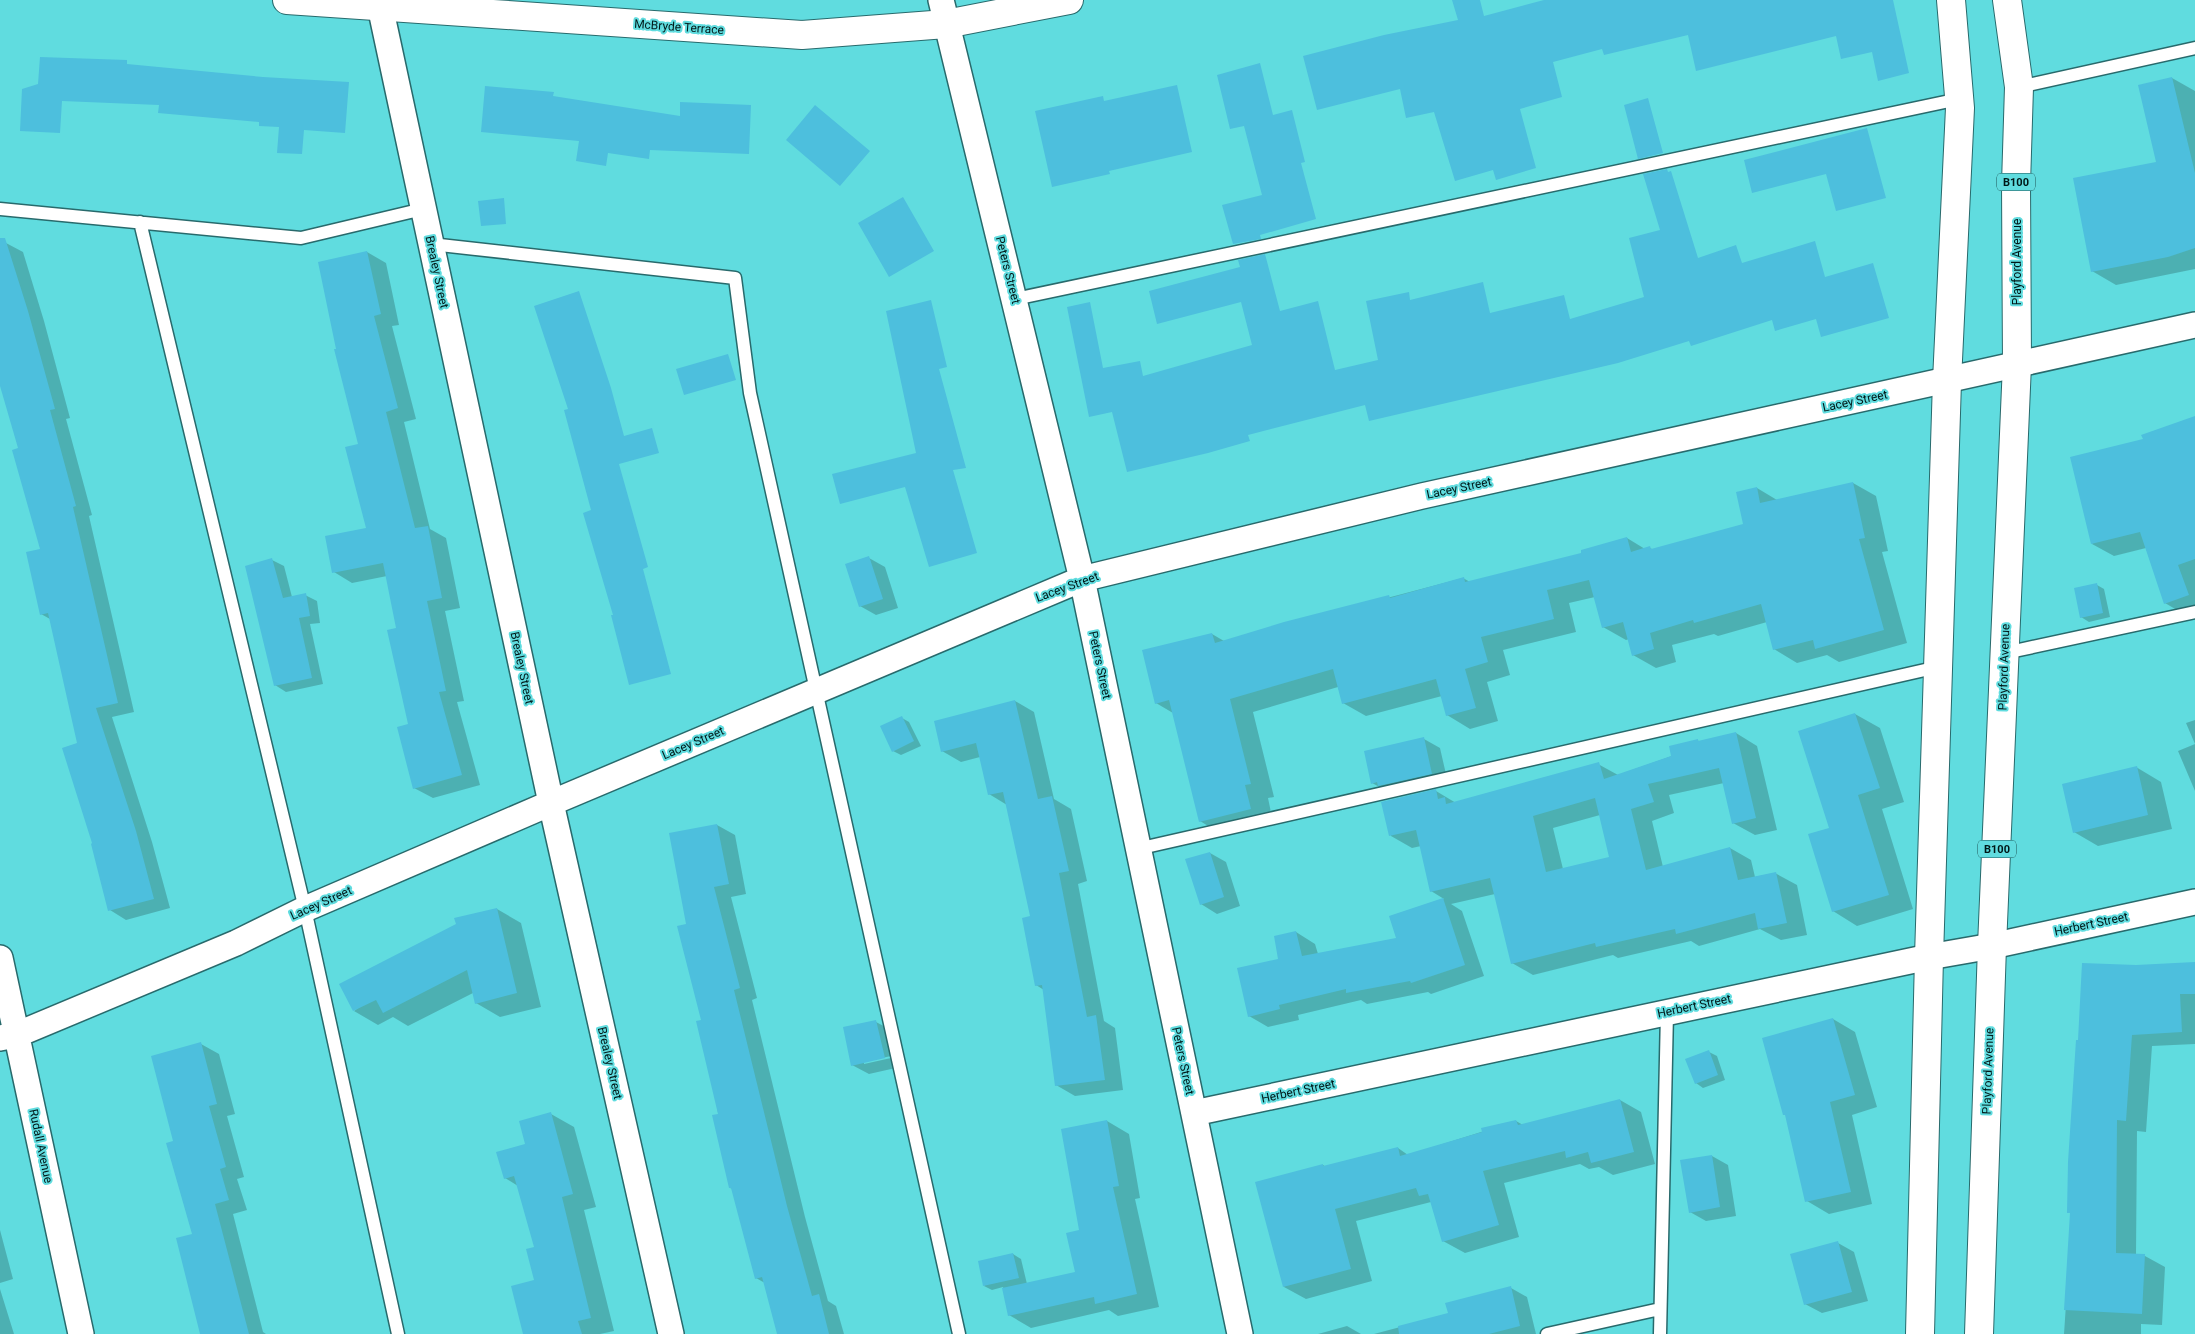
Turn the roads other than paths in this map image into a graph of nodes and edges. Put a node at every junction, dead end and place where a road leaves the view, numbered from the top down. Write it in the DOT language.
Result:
graph roads {
  1 [pos="286,0"];
  2 [pos="1069,0"];
  3 [pos="1944,0"];
  4 [pos="1951,0"];
  5 [pos="2007,0"];
  6 [pos="380,3"];
  7 [pos="944,12"];
  8 [pos="2195,48"];
  9 [pos="1958,70"];
  10 [pos="2019,87"];
  11 [pos="1959,99"];
  12 [pos="423,209"];
  13 [pos="0,210"];
  14 [pos="140,222"];
  15 [pos="431,244"];
  16 [pos="1015,299"];
  17 [pos="2195,325"];
  18 [pos="2017,364"];
  19 [pos="1946,381"];
  20 [pos="1082,579"];
  21 [pos="2195,612"];
  22 [pos="2005,653"];
  23 [pos="1938,667"];
  24 [pos="816,691"];
  25 [pos="551,803"];
  26 [pos="1137,849"];
  27 [pos="2195,902"];
  28 [pos="305,909"];
  29 [pos="1992,946"];
  30 [pos="1929,957"];
  31 [pos="0,958"];
  32 [pos="1667,1012"];
  33 [pos="8,1036"];
  34 [pos="1194,1113"];
  35 [pos="1660,1309"];
  36 [pos="1234,1333"];
  37 [pos="81,1334"];
  38 [pos="398,1334"];
  39 [pos="671,1334"];
  40 [pos="959,1334"];
  41 [pos="1547,1334"];
  42 [pos="1660,1334"];
  43 [pos="1920,1334"];
  44 [pos="1979,1334"];
  1 -- 6 [label="main road, McBryde Terrace"];
  2 -- 7 [label="main road, McBryde Terrace"];
  3 -- 9 [label="main road"];
  4 -- 9 [label="main road"];
  5 -- 10 [label="main road, Playford Avenue / B100"];
  6 -- 7 [label="main road, McBryde Terrace"];
  6 -- 12 [label="street, Brealey Street"];
  7 -- 16 [label="street, Peters Street"];
  8 -- 10 [label="lane"];
  9 -- 11 [label="main road"];
  10 -- 18 [label="main road, Playford Avenue / B100"];
  11 -- 16 [label="lane"];
  11 -- 19 [label="main road"];
  12 -- 14 [label="lane"];
  12 -- 15 [label="street, Brealey Street"];
  13 -- 14 [label="lane"];
  14 -- 28 [label="lane"];
  15 -- 24 [label="lane"];
  15 -- 25 [label="street, Brealey Street"];
  16 -- 20 [label="street, Peters Street"];
  17 -- 18 [label="street, Lacey Street"];
  18 -- 19 [label="street, Lacey Street"];
  18 -- 22 [label="main road, Playford Avenue / B100"];
  19 -- 20 [label="street, Lacey Street"];
  19 -- 23 [label="main road"];
  20 -- 24 [label="street, Lacey Street"];
  20 -- 26 [label="street, Peters Street"];
  21 -- 22 [label="lane"];
  22 -- 29 [label="main road, Playford Avenue / B100"];
  23 -- 26 [label="lane"];
  23 -- 30 [label="main road"];
  24 -- 25 [label="street, Lacey Street"];
  24 -- 40 [label="lane"];
  25 -- 28 [label="street, Lacey Street"];
  25 -- 39 [label="street, Brealey Street"];
  26 -- 34 [label="street, Peters Street"];
  27 -- 29 [label="street, Herbert Street"];
  28 -- 33 [label="street, Lacey Street"];
  28 -- 38 [label="lane"];
  29 -- 30 [label="street, Herbert Street"];
  29 -- 44 [label="main road, Playford Avenue / B100"];
  30 -- 32 [label="street, Herbert Street"];
  30 -- 43 [label="main road"];
  31 -- 33 [label="street, Rudall Avenue"];
  32 -- 34 [label="street, Herbert Street"];
  32 -- 35 [label="lane"];
  33 -- 37 [label="street, Rudall Avenue"];
  34 -- 36 [label="street, Peters Street"];
  35 -- 41 [label="lane"];
  35 -- 42 [label="lane"];
}
